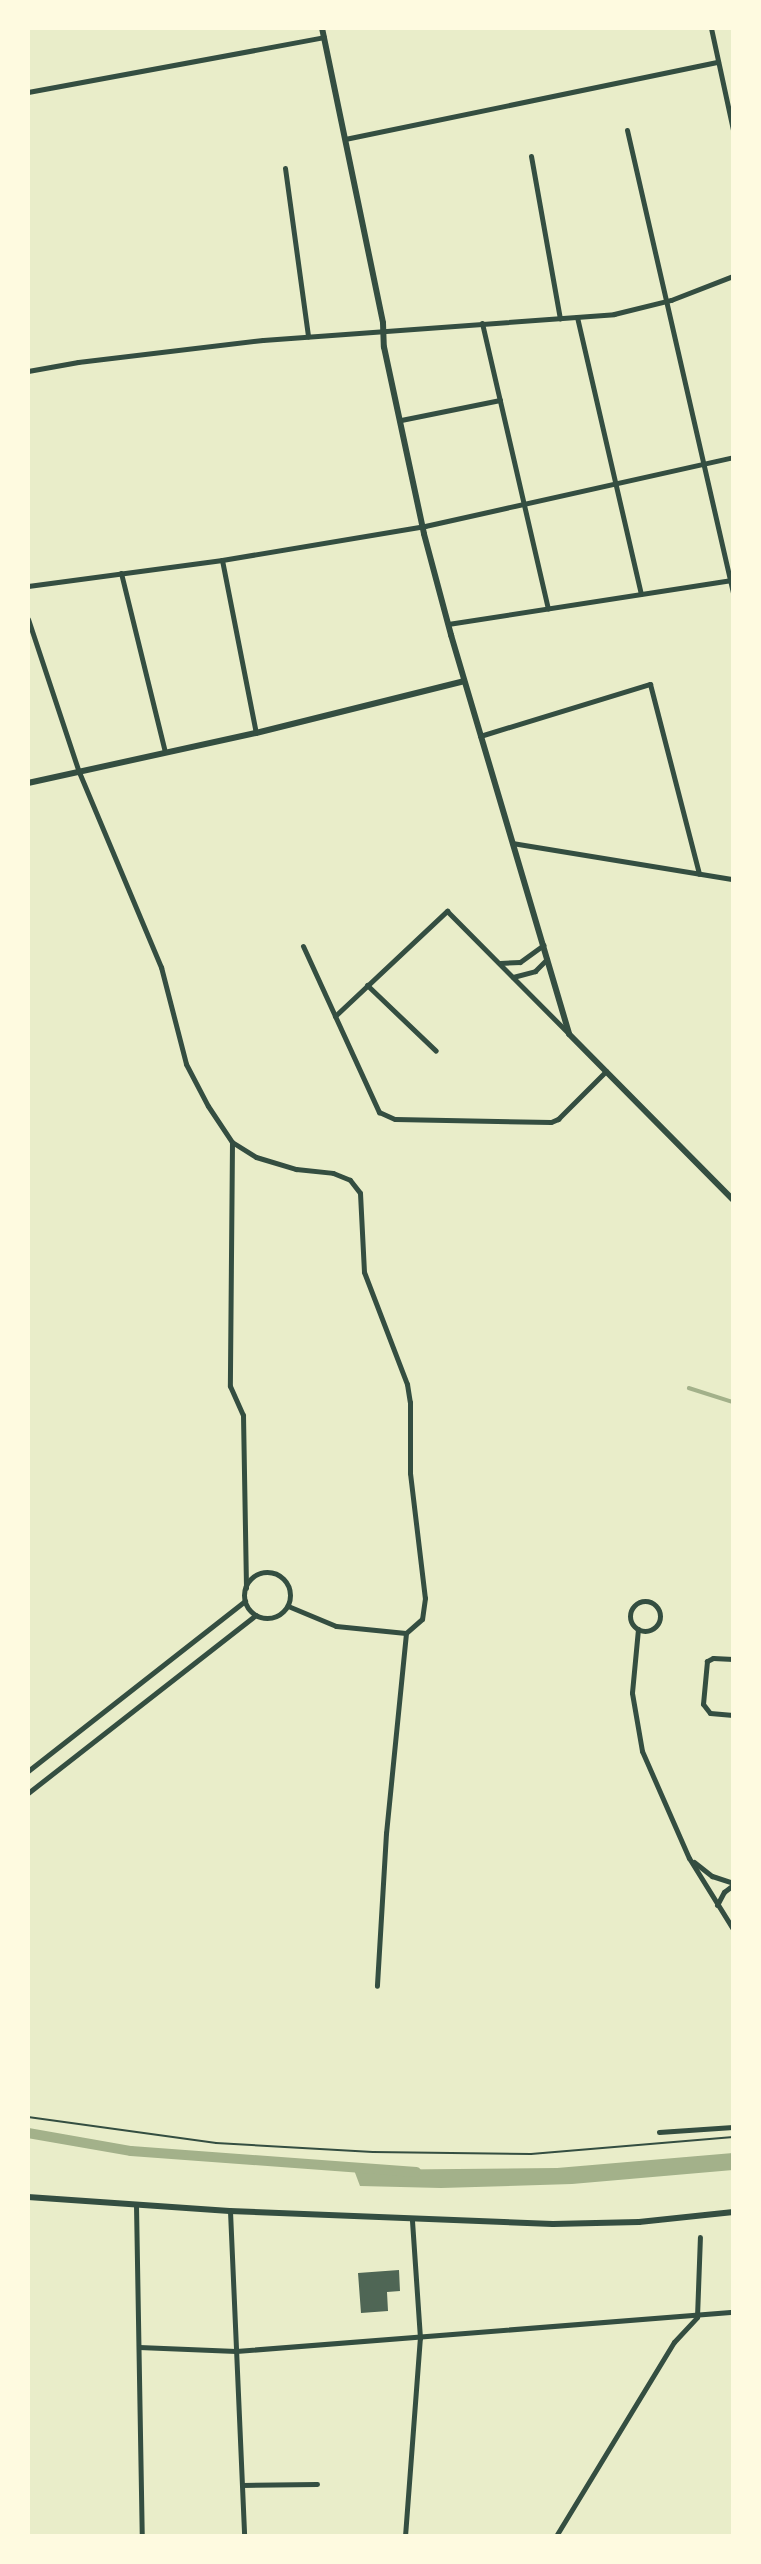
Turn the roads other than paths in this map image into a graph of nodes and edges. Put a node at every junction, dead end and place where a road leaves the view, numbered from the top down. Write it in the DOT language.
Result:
graph roads {
  1 [pos="322,28"];
  2 [pos="711,28"];
  3 [pos="324,37"];
  4 [pos="718,62"];
  5 [pos="28,92"];
  6 [pos="627,130"];
  7 [pos="733,130"];
  8 [pos="345,139"];
  9 [pos="531,156"];
  10 [pos="285,168"];
  11 [pos="733,276"];
  12 [pos="665,301"];
  13 [pos="577,317"];
  14 [pos="561,318"];
  15 [pos="482,323"];
  16 [pos="383,330"];
  17 [pos="308,336"];
  18 [pos="28,371"];
  19 [pos="500,400"];
  20 [pos="401,420"];
  21 [pos="733,457"];
  22 [pos="704,464"];
  23 [pos="616,484"];
  24 [pos="524,504"];
  25 [pos="425,526"];
  26 [pos="222,561"];
  27 [pos="121,573"];
  28 [pos="732,580"];
  29 [pos="28,586"];
  30 [pos="733,593"];
  31 [pos="641,594"];
  32 [pos="548,608"];
  33 [pos="28,619"];
  34 [pos="448,624"];
  35 [pos="464,681"];
  36 [pos="256,733"];
  37 [pos="480,736"];
  38 [pos="165,752"];
  39 [pos="79,772"];
  40 [pos="28,783"];
  41 [pos="512,843"];
  42 [pos="699,874"];
  43 [pos="733,879"];
  44 [pos="543,945"];
  45 [pos="303,946"];
  46 [pos="547,959"];
  47 [pos="499,963"];
  48 [pos="513,977"];
  49 [pos="368,985"];
  50 [pos="335,1016"];
  51 [pos="569,1034"];
  52 [pos="436,1051"];
  53 [pos="606,1071"];
  54 [pos="232,1142"];
  55 [pos="733,1200"];
  56 [pos="246,1588"];
  57 [pos="245,1601"];
  58 [pos="288,1606"];
  59 [pos="256,1615"];
  60 [pos="638,1629"];
  61 [pos="406,1633"];
  62 [pos="733,1659"];
  63 [pos="733,1715"];
  64 [pos="28,1771"];
  65 [pos="28,1793"];
  66 [pos="689,1858"];
  67 [pos="733,1884"];
  68 [pos="718,1905"];
  69 [pos="724,1915"];
  70 [pos="733,1920"];
  71 [pos="733,1929"];
  72 [pos="377,1986"];
  73 [pos="733,2127"];
  74 [pos="659,2132"];
  75 [pos="28,2197"];
  76 [pos="136,2205"];
  77 [pos="230,2211"];
  78 [pos="733,2214"];
  79 [pos="412,2220"];
  80 [pos="700,2237"];
  81 [pos="733,2312"];
  82 [pos="697,2317"];
  83 [pos="420,2338"];
  84 [pos="139,2347"];
  85 [pos="236,2351"];
  86 [pos="317,2484"];
  87 [pos="242,2485"];
  88 [pos="142,2536"];
  89 [pos="244,2536"];
  90 [pos="405,2536"];
  91 [pos="556,2536"];
  1 -- 3 [label="street"];
  2 -- 4 [label="street"];
  3 -- 5 [label="street"];
  3 -- 8 [label="street"];
  4 -- 7 [label="street"];
  4 -- 8 [label="street"];
  6 -- 12 [label="street"];
  8 -- 16 [label="street"];
  9 -- 14 [label="street"];
  10 -- 17 [label="street"];
  11 -- 12 [label="street"];
  12 -- 13 [label="street"];
  12 -- 22 [label="street"];
  13 -- 14 [label="street"];
  13 -- 23 [label="street"];
  14 -- 15 [label="street"];
  15 -- 16 [label="street"];
  15 -- 19 [label="street"];
  16 -- 17 [label="street"];
  16 -- 20 [label="street"];
  17 -- 18 [label="street"];
  19 -- 20 [label="street"];
  19 -- 24 [label="street"];
  20 -- 25 [label="street"];
  21 -- 22 [label="street"];
  22 -- 23 [label="street"];
  22 -- 28 [label="street"];
  23 -- 24 [label="street"];
  23 -- 31 [label="street"];
  24 -- 25 [label="street"];
  24 -- 32 [label="street"];
  25 -- 26 [label="street"];
  25 -- 34 [label="street"];
  26 -- 27 [label="street"];
  26 -- 36 [label="street"];
  27 -- 29 [label="street"];
  27 -- 38 [label="street"];
  28 -- 30 [label="street"];
  28 -- 31 [label="street"];
  31 -- 32 [label="street"];
  32 -- 34 [label="street"];
  33 -- 39 [label="street"];
  34 -- 35 [label="street"];
  35 -- 36 [label="street"];
  35 -- 37 [label="street"];
  36 -- 38 [label="street"];
  37 -- 41 [label="street"];
  37 -- 42 [label="street"];
  38 -- 39 [label="street"];
  39 -- 40 [label="street"];
  39 -- 54 [label="street"];
  41 -- 42 [label="street"];
  41 -- 44 [label="street"];
  42 -- 43 [label="street"];
  44 -- 46 [label="street"];
  44 -- 47 [label="street"];
  45 -- 50 [label="street"];
  46 -- 48 [label="street"];
  46 -- 51 [label="street"];
  47 -- 48 [label="street"];
  47 -- 49 [label="street"];
  48 -- 51 [label="street"];
  49 -- 50 [label="street"];
  49 -- 52 [label="street"];
  50 -- 53 [label="street"];
  51 -- 53 [label="street"];
  53 -- 55 [label="street"];
  54 -- 56 [label="street"];
  54 -- 61 [label="street"];
  56 -- 57 [label="street"];
  56 -- 58 [label="street"];
  57 -- 59 [label="street"];
  57 -- 64 [label="street"];
  58 -- 59 [label="street"];
  58 -- 61 [label="street"];
  59 -- 65 [label="street"];
  60 -- 60 [label="street"];
  60 -- 66 [label="street"];
  61 -- 72 [label="street"];
  62 -- 63 [label="street"];
  66 -- 67 [label="street"];
  66 -- 68 [label="street"];
  67 -- 68 [label="street"];
  68 -- 69 [label="street"];
  69 -- 70 [label="street"];
  69 -- 71 [label="street"];
  73 -- 74 [label="street"];
  75 -- 76 [label="street"];
  76 -- 77 [label="street"];
  76 -- 84 [label="street"];
  77 -- 79 [label="street"];
  77 -- 85 [label="street"];
  78 -- 79 [label="street"];
  79 -- 83 [label="street"];
  80 -- 82 [label="street"];
  81 -- 82 [label="street"];
  82 -- 83 [label="street"];
  82 -- 91 [label="street"];
  83 -- 85 [label="street"];
  83 -- 90 [label="street"];
  84 -- 85 [label="street"];
  84 -- 88 [label="street"];
  85 -- 87 [label="street"];
  86 -- 87 [label="street"];
  87 -- 89 [label="street"];
}
